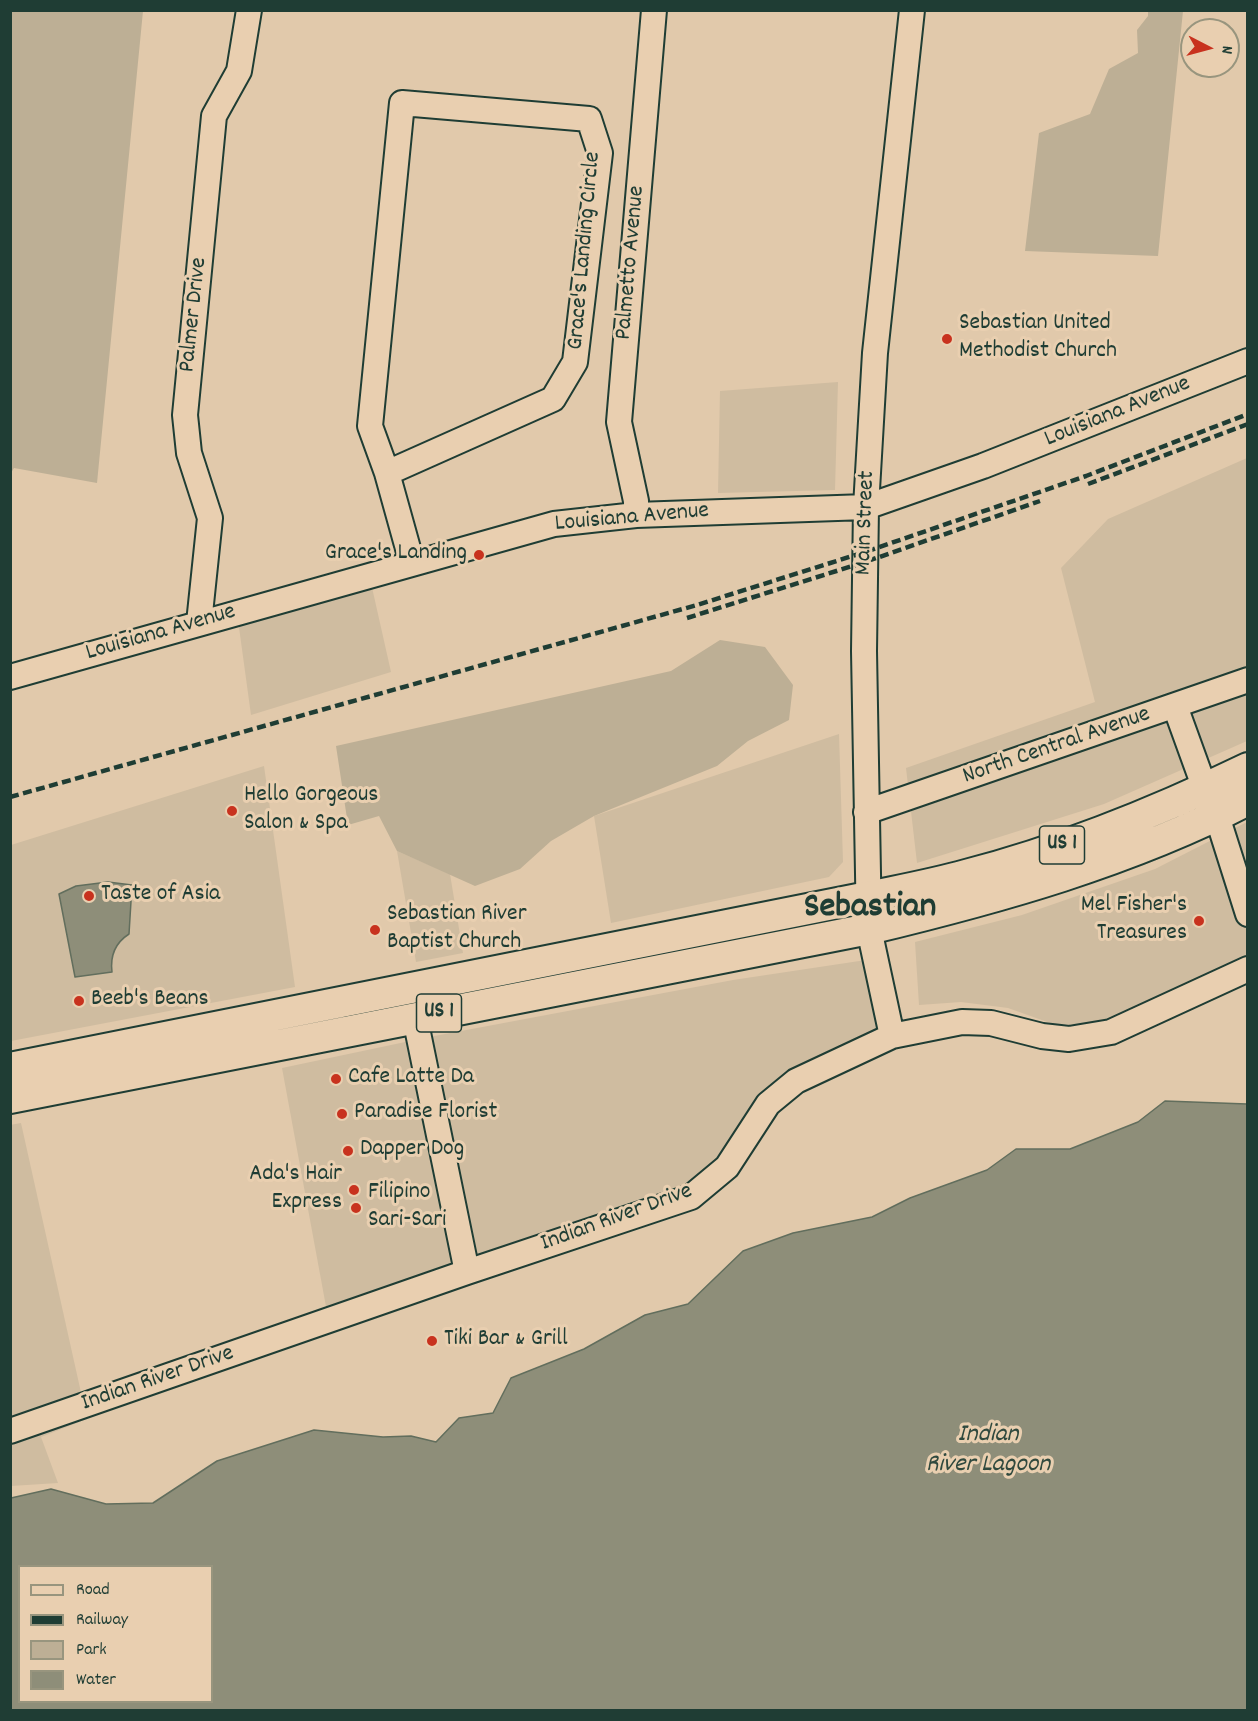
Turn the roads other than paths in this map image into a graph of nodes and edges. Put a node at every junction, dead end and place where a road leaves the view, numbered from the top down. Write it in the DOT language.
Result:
graph roads {
  1 [pos="249,10"];
  2 [pos="654,10"];
  3 [pos="912,10"];
  4 [pos="1248,361"];
  5 [pos="387,473"];
  6 [pos="866,507"];
  7 [pos="636,514"];
  8 [pos="412,563"];
  9 [pos="199,623"];
  10 [pos="10,677"];
  11 [pos="1248,680"];
  12 [pos="1175,706"];
  13 [pos="1248,768"];
  14 [pos="1205,789"];
  15 [pos="1248,801"];
  16 [pos="866,812"];
  17 [pos="1217,816"];
  18 [pos="868,897"];
  19 [pos="1248,914"];
  20 [pos="868,929"];
  21 [pos="1248,969"];
  22 [pos="457,979"];
  23 [pos="346,1001"];
  24 [pos="415,1018"];
  25 [pos="892,1036"];
  26 [pos="310,1038"];
  27 [pos="10,1068"];
  28 [pos="10,1098"];
  29 [pos="467,1272"];
  30 [pos="10,1431"];
  1 -- 9 [label="street, Palmer Drive"];
  2 -- 7 [label="street, Palmetto Avenue"];
  3 -- 6 [label="street, Main Street"];
  4 -- 6 [label="street, Louisiana Avenue"];
  5 -- 5 [label="street, Grace's Landing Circle"];
  5 -- 8 [label="street, Grace's Landing Circle"];
  6 -- 7 [label="street, Louisiana Avenue"];
  6 -- 16 [label="street, Main Street"];
  7 -- 8 [label="street, Louisiana Avenue"];
  8 -- 9 [label="street, Louisiana Avenue"];
  9 -- 10 [label="street, Louisiana Avenue"];
  11 -- 12 [label="street, North Central Avenue"];
  12 -- 14 [label="street"];
  12 -- 16 [label="street, North Central Avenue"];
  13 -- 14 [label="main road, US 1"];
  14 -- 18 [label="main road, US 1"];
  15 -- 17 [label="main road, US 1"];
  16 -- 18 [label="street, Main Street"];
  17 -- 19 [label="street"];
  17 -- 20 [label="main road, US 1"];
  18 -- 20 [label="street, Main Street"];
  18 -- 22 [label="main road, US 1"];
  20 -- 24 [label="main road, US 1"];
  20 -- 25 [label="street, Main Street"];
  21 -- 25 [label="street, Indian River Drive"];
  22 -- 23 [label="main road, US 1"];
  22 -- 24 [label="main road"];
  23 -- 26 [label="main road"];
  23 -- 27 [label="main road, US 1"];
  24 -- 26 [label="main road, US 1"];
  24 -- 29 [label="street"];
  25 -- 29 [label="street, Indian River Drive"];
  26 -- 28 [label="main road, US 1"];
  29 -- 30 [label="street, Indian River Drive"];
}
